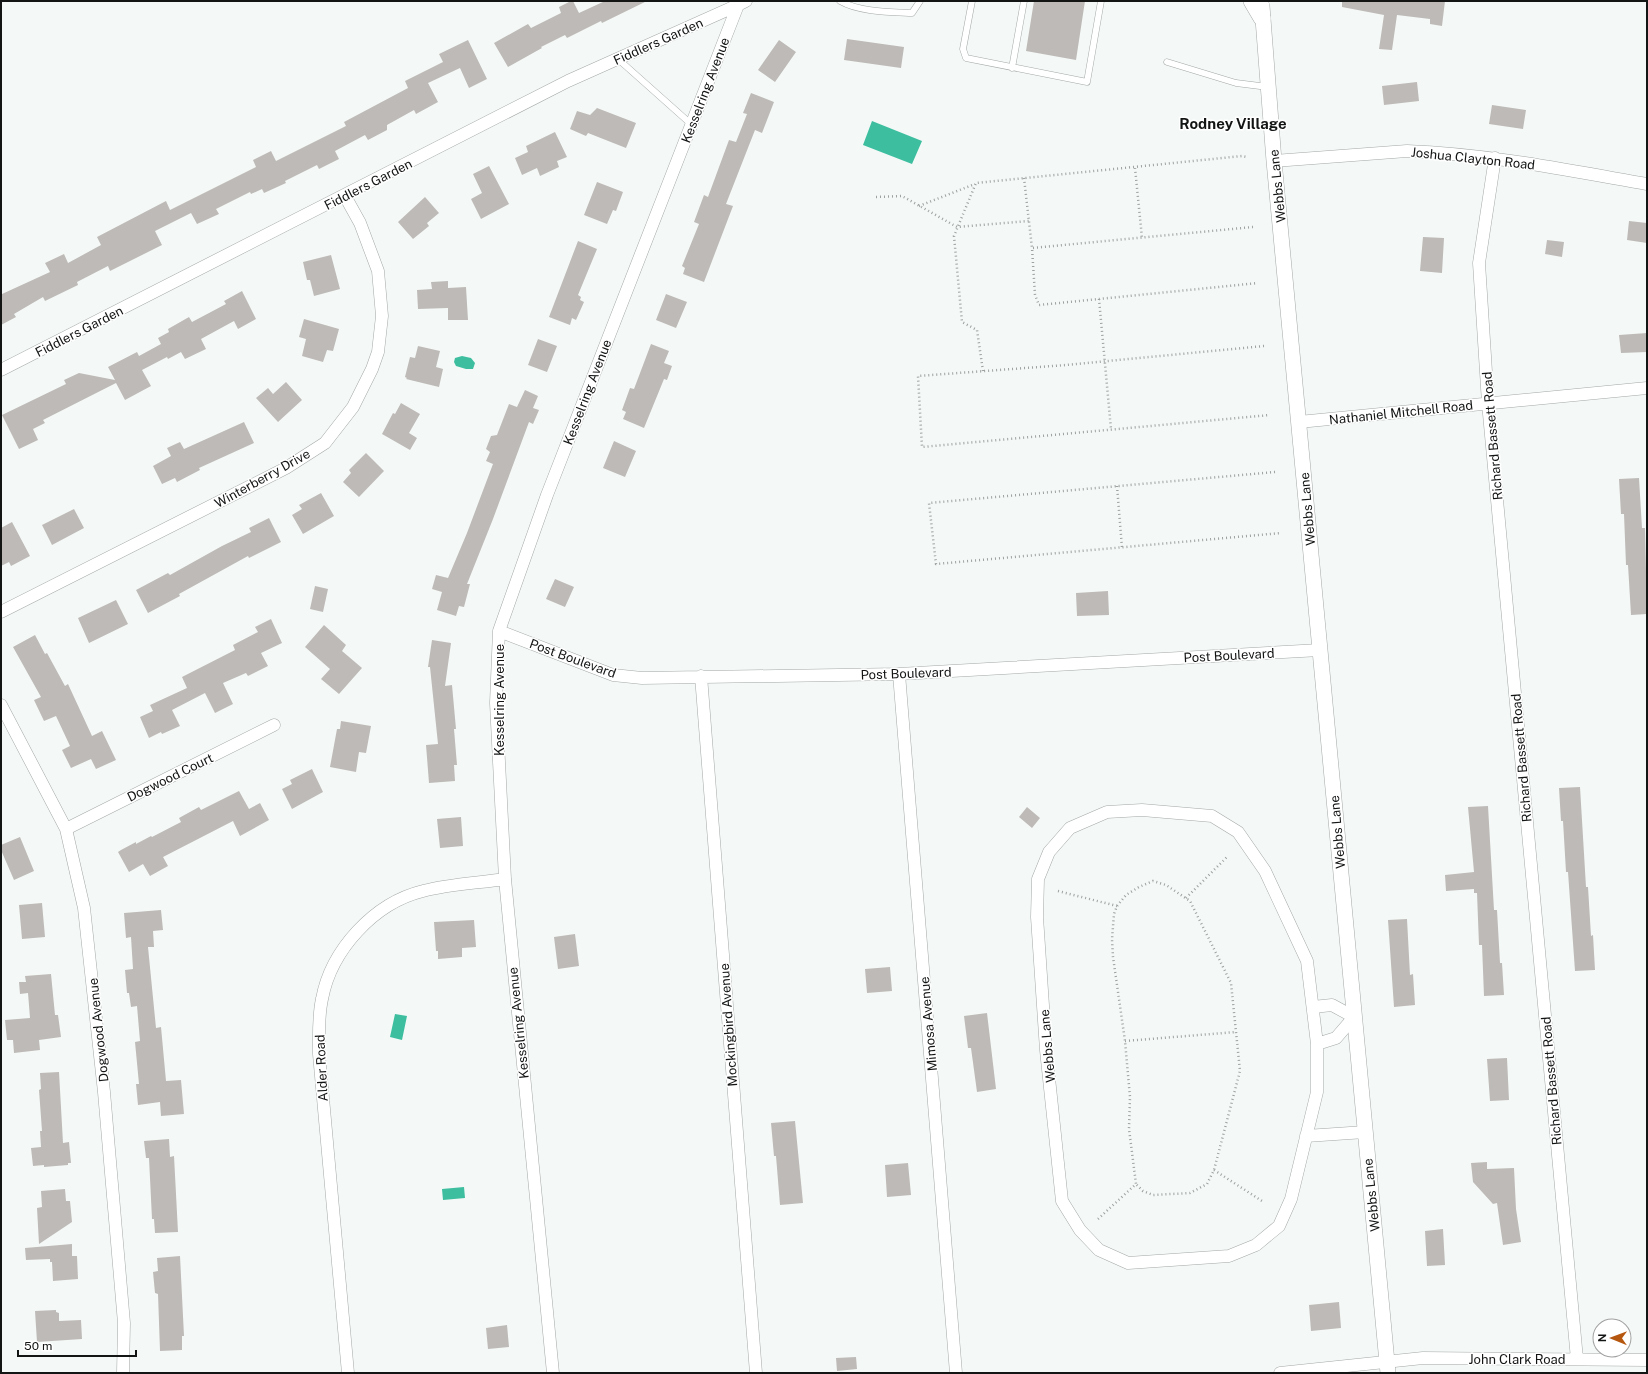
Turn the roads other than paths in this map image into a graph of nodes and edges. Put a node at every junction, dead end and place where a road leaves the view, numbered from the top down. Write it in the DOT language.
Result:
graph roads {
  1 [pos="840,1"];
  2 [pos="920,1"];
  3 [pos="972,1"];
  4 [pos="1024,1"];
  5 [pos="1101,1"];
  6 [pos="1252,1"];
  7 [pos="1261,1"];
  8 [pos="742,3"];
  9 [pos="1262,18"];
  10 [pos="618,59"];
  11 [pos="1167,62"];
  12 [pos="1012,68"];
  13 [pos="1268,87"];
  14 [pos="691,124"];
  15 [pos="1495,158"];
  16 [pos="1274,160"];
  17 [pos="1647,184"];
  18 [pos="345,196"];
  19 [pos="1,370"];
  20 [pos="1647,388"];
  21 [pos="1488,403"];
  22 [pos="1298,422"];
  23 [pos="1,612"];
  24 [pos="499,631"];
  25 [pos="1320,650"];
  26 [pos="899,674"];
  27 [pos="701,676"];
  28 [pos="1,705"];
  29 [pos="274,725"];
  30 [pos="66,828"];
  31 [pos="504,879"];
  32 [pos="1313,1007"];
  33 [pos="1354,1017"];
  34 [pos="1317,1044"];
  35 [pos="1365,1132"];
  36 [pos="1306,1136"];
  37 [pos="1577,1359"];
  38 [pos="1647,1360"];
  39 [pos="1388,1368"];
  40 [pos="124,1373"];
  41 [pos="348,1373"];
  42 [pos="552,1373"];
  43 [pos="756,1373"];
  44 [pos="956,1373"];
  45 [pos="1280,1373"];
  1 -- 2 [label="lane"];
  3 -- 12 [label="lane"];
  4 -- 12 [label="lane"];
  5 -- 12 [label="lane"];
  6 -- 9 [label="main road"];
  7 -- 9 [label="street, Webbs Lane"];
  8 -- 10 [label="street, Fiddlers Garden"];
  8 -- 14 [label="street, Kesselring Avenue"];
  9 -- 13 [label="street, Webbs Lane"];
  10 -- 14 [label="lane"];
  10 -- 18 [label="street, Fiddlers Garden"];
  11 -- 13 [label="lane"];
  13 -- 16 [label="street, Webbs Lane"];
  14 -- 24 [label="street, Kesselring Avenue"];
  15 -- 16 [label="street, Joshua Clayton Road"];
  15 -- 17 [label="street, Joshua Clayton Road"];
  15 -- 21 [label="street, Richard Bassett Road"];
  16 -- 22 [label="street, Webbs Lane"];
  18 -- 19 [label="street, Fiddlers Garden"];
  18 -- 23 [label="street, Winterberry Drive"];
  20 -- 21 [label="street, Nathaniel Mitchell Road"];
  21 -- 22 [label="street, Nathaniel Mitchell Road"];
  21 -- 37 [label="street, Richard Bassett Road"];
  22 -- 25 [label="street, Webbs Lane"];
  24 -- 27 [label="street, Post Boulevard"];
  24 -- 31 [label="street, Kesselring Avenue"];
  25 -- 26 [label="street, Post Boulevard"];
  25 -- 33 [label="street, Webbs Lane"];
  26 -- 27 [label="street, Post Boulevard"];
  26 -- 44 [label="street, Mimosa Avenue"];
  27 -- 43 [label="street, Mockingbird Avenue"];
  28 -- 30 [label="street, Dogwood Avenue"];
  29 -- 30 [label="street, Dogwood Court"];
  30 -- 40 [label="street, Dogwood Avenue"];
  31 -- 41 [label="street, Alder Road"];
  31 -- 42 [label="street, Kesselring Avenue"];
  32 -- 33 [label="street"];
  32 -- 34 [label="street, Webbs Lane"];
  32 -- 36 [label="street, Webbs Lane"];
  33 -- 34 [label="street"];
  33 -- 35 [label="street, Webbs Lane"];
  34 -- 36 [label="street, Webbs Lane"];
  35 -- 36 [label="street"];
  35 -- 39 [label="street, Webbs Lane"];
  37 -- 38 [label="street, John Clark Road"];
  37 -- 39 [label="street, John Clark Road"];
  39 -- 45 [label="street, John Clark Road"];
}
